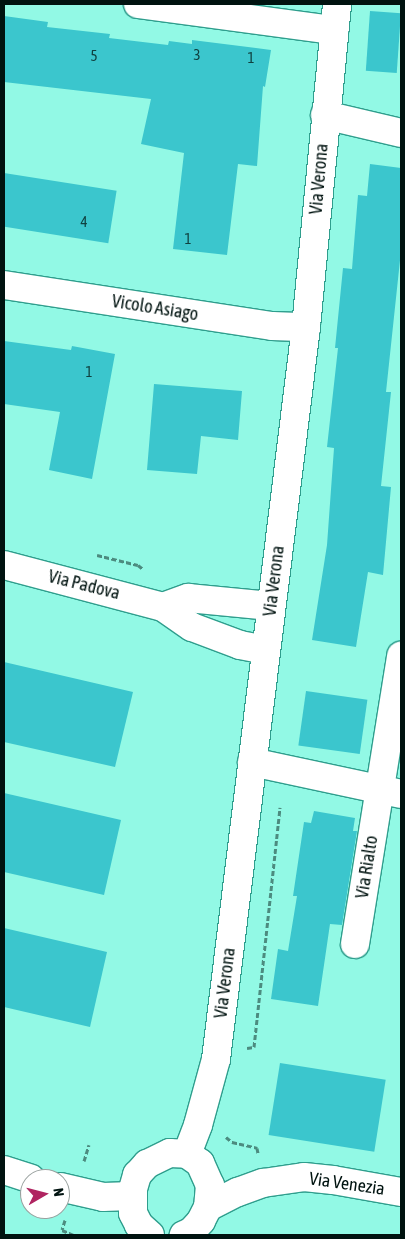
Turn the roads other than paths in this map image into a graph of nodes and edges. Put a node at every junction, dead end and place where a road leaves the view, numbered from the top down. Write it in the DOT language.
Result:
graph roads {
  1 [pos="138,4"];
  2 [pos="337,4"];
  3 [pos="334,30"];
  4 [pos="325,115"];
  5 [pos="401,133"];
  6 [pos="4,285"];
  7 [pos="306,326"];
  8 [pos="4,565"];
  9 [pos="271,606"];
  10 [pos="163,607"];
  11 [pos="266,650"];
  12 [pos="401,656"];
  13 [pos="252,762"];
  14 [pos="390,792"];
  15 [pos="354,944"];
  16 [pos="186,1154"];
  17 [pos="4,1170"];
  18 [pos="20,1175"];
  19 [pos="70,1189"];
  20 [pos="401,1192"];
  21 [pos="132,1196"];
  22 [pos="208,1207"];
  23 [pos="150,1235"];
  24 [pos="184,1235"];
  1 -- 3 [label="street"];
  2 -- 3 [label="street, Via Verona"];
  3 -- 4 [label="street, Via Verona"];
  4 -- 5 [label="street"];
  4 -- 7 [label="street, Via Verona"];
  6 -- 7 [label="street, Vicolo Asiago"];
  7 -- 9 [label="street, Via Verona"];
  8 -- 10 [label="street, Via Padova"];
  9 -- 10 [label="street"];
  9 -- 11 [label="street, Via Verona"];
  10 -- 11 [label="street, Via Padova"];
  11 -- 13 [label="street, Via Verona"];
  12 -- 14 [label="street, Via Rialto"];
  13 -- 14 [label="street"];
  13 -- 16 [label="street, Via Verona"];
  14 -- 15 [label="street, Via Rialto"];
  16 -- 21 [label="street"];
  16 -- 22 [label="street"];
  17 -- 18 [label="street"];
  19 -- 21 [label="street"];
  20 -- 22 [label="street, Via Venezia"];
  21 -- 23 [label="street"];
  22 -- 24 [label="street"];
}
